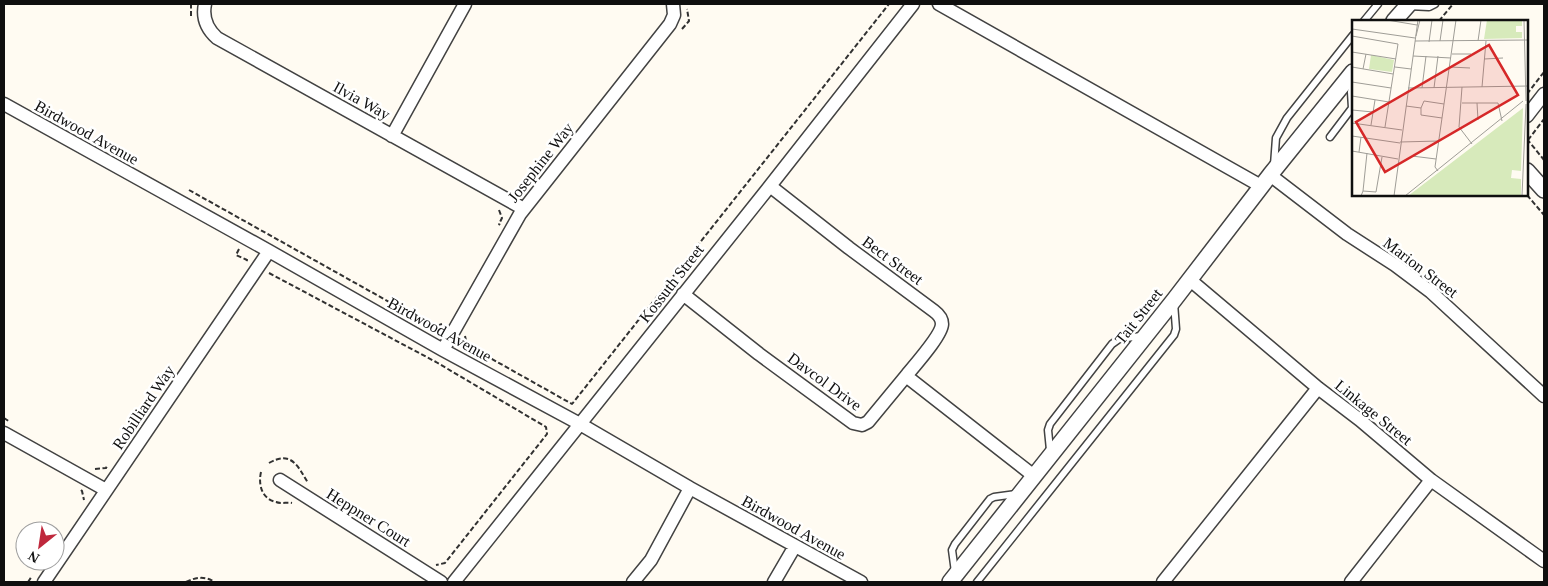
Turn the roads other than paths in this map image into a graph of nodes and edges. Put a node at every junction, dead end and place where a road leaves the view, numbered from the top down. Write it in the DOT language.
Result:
graph roads {
  1 [pos="205,4"];
  2 [pos="465,4"];
  3 [pos="673,4"];
  4 [pos="939,4"];
  5 [pos="1378,4"];
  6 [pos="1435,4"];
  7 [pos="1408,5"];
  8 [pos="908,6"];
  9 [pos="1365,20"];
  10 [pos="1395,20"];
  11 [pos="1352,37"];
  12 [pos="1352,73"];
  13 [pos="1352,86"];
  14 [pos="1544,94"];
  15 [pos="4,104"];
  16 [pos="1352,108"];
  17 [pos="1352,108"];
  18 [pos="1528,115"];
  19 [pos="392,136"];
  20 [pos="1330,137"];
  21 [pos="1528,172"];
  22 [pos="1268,177"];
  23 [pos="770,186"];
  24 [pos="1544,190"];
  25 [pos="524,209"];
  26 [pos="269,251"];
  27 [pos="1189,279"];
  28 [pos="684,294"];
  29 [pos="1174,300"];
  30 [pos="1147,333"];
  31 [pos="443,350"];
  32 [pos="906,376"];
  33 [pos="1318,388"];
  34 [pos="1544,396"];
  35 [pos="580,424"];
  36 [pos="4,433"];
  37 [pos="1049,457"];
  38 [pos="1034,476"];
  39 [pos="280,480"];
  40 [pos="1431,480"];
  41 [pos="690,488"];
  42 [pos="106,490"];
  43 [pos="795,546"];
  44 [pos="1544,561"];
  45 [pos="953,579"];
  46 [pos="44,582"];
  47 [pos="441,582"];
  48 [pos="454,582"];
  49 [pos="633,582"];
  50 [pos="774,582"];
  51 [pos="861,582"];
  52 [pos="978,582"];
  53 [pos="1163,582"];
  54 [pos="1351,582"];
  1 -- 19 [label="street, Ilvia Way"];
  2 -- 19 [label="street"];
  3 -- 25 [label="street, Josephine Way"];
  4 -- 22 [label="street, Marion Street"];
  5 -- 9 [label="lane"];
  6 -- 7 [label="lane"];
  7 -- 10 [label="street"];
  8 -- 23 [label="street, Kossuth Street"];
  11 -- 22 [label="lane"];
  12 -- 22 [label="street, Tait Street"];
  13 -- 16 [label="lane"];
  14 -- 18 [label="street"];
  15 -- 26 [label="street, Birdwood Avenue"];
  17 -- 20 [label="lane"];
  19 -- 25 [label="street, Ilvia Way"];
  21 -- 24 [label="street"];
  22 -- 27 [label="street, Tait Street"];
  22 -- 34 [label="street, Marion Street"];
  23 -- 28 [label="street, Kossuth Street"];
  23 -- 32 [label="street, Bect Street"];
  25 -- 31 [label="street, Josephine Way"];
  26 -- 31 [label="street, Birdwood Avenue"];
  26 -- 42 [label="street, Robilliard Way"];
  27 -- 29 [label="street, Tait Street"];
  27 -- 33 [label="street, Linkage Street"];
  28 -- 32 [label="street, Davcol Drive"];
  28 -- 35 [label="street, Kossuth Street"];
  29 -- 30 [label="street, Tait Street"];
  29 -- 52 [label="lane"];
  30 -- 37 [label="street, Tait Street"];
  30 -- 37 [label="lane"];
  31 -- 35 [label="street, Birdwood Avenue"];
  32 -- 38 [label="street"];
  33 -- 40 [label="street, Linkage Street"];
  33 -- 53 [label="street"];
  35 -- 41 [label="street, Birdwood Avenue"];
  35 -- 48 [label="street, Kossuth Street"];
  36 -- 42 [label="street"];
  37 -- 38 [label="street, Tait Street"];
  38 -- 45 [label="street, Tait Street"];
  39 -- 47 [label="street, Heppner Court"];
  40 -- 44 [label="street, Linkage Street"];
  40 -- 54 [label="street"];
  41 -- 43 [label="street, Birdwood Avenue"];
  41 -- 49 [label="street"];
  42 -- 46 [label="street, Robilliard Way"];
  43 -- 50 [label="street"];
  43 -- 51 [label="street, Birdwood Avenue"];
}
